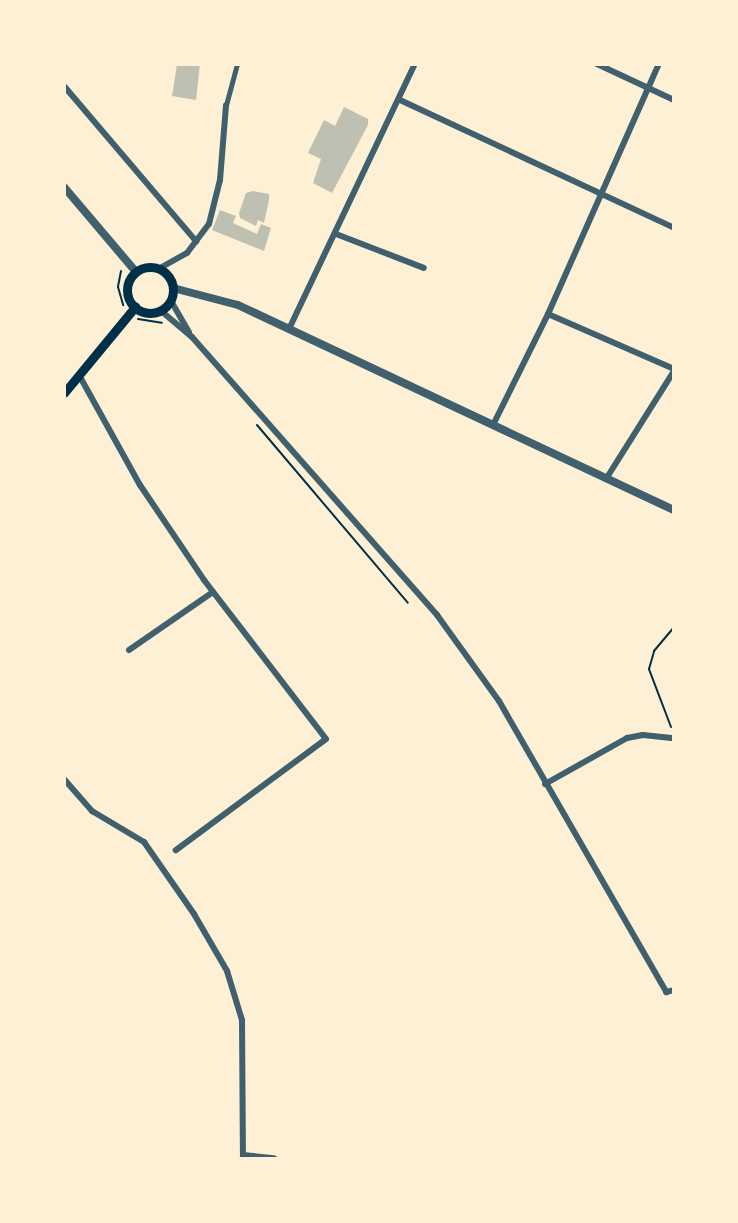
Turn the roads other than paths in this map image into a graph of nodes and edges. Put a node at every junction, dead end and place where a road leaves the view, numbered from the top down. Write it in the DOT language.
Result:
graph roads {
  1 [pos="237,64"];
  2 [pos="415,64"];
  3 [pos="597,64"];
  4 [pos="659,64"];
  5 [pos="64,86"];
  6 [pos="648,88"];
  7 [pos="400,100"];
  8 [pos="674,100"];
  9 [pos="226,105"];
  10 [pos="64,188"];
  11 [pos="600,195"];
  12 [pos="674,228"];
  13 [pos="336,234"];
  14 [pos="196,241"];
  15 [pos="160,268"];
  16 [pos="424,268"];
  17 [pos="136,272"];
  18 [pos="173,288"];
  19 [pos="171,301"];
  20 [pos="132,310"];
  21 [pos="160,310"];
  22 [pos="548,314"];
  23 [pos="289,329"];
  24 [pos="192,337"];
  25 [pos="674,370"];
  26 [pos="79,375"];
  27 [pos="64,393"];
  28 [pos="493,425"];
  29 [pos="606,479"];
  30 [pos="674,510"];
  31 [pos="213,592"];
  32 [pos="129,650"];
  33 [pos="674,738"];
  34 [pos="64,779"];
  35 [pos="545,784"];
  36 [pos="176,850"];
  37 [pos="674,990"];
  38 [pos="243,1157"];
  39 [pos="274,1158"];
  1 -- 9 [label="street"];
  2 -- 7 [label="street"];
  3 -- 6 [label="street"];
  4 -- 6 [label="street"];
  5 -- 14 [label="street"];
  6 -- 8 [label="street"];
  6 -- 11 [label="street"];
  7 -- 11 [label="street"];
  7 -- 13 [label="street"];
  9 -- 14 [label="street"];
  10 -- 17 [label="street"];
  11 -- 12 [label="street"];
  11 -- 22 [label="street"];
  13 -- 16 [label="street"];
  13 -- 23 [label="street"];
  14 -- 15 [label="street"];
  15 -- 17 [label="main road"];
  15 -- 18 [label="main road"];
  17 -- 20 [label="main road"];
  18 -- 19 [label="main road"];
  18 -- 23 [label="street"];
  19 -- 21 [label="main road"];
  19 -- 24 [label="street"];
  20 -- 21 [label="main road"];
  20 -- 26 [label="main road"];
  21 -- 24 [label="street"];
  22 -- 25 [label="street"];
  22 -- 28 [label="street"];
  23 -- 28 [label="street"];
  24 -- 35 [label="street"];
  25 -- 29 [label="street"];
  26 -- 27 [label="main road"];
  26 -- 31 [label="street"];
  28 -- 29 [label="street"];
  29 -- 30 [label="street"];
  31 -- 32 [label="street"];
  31 -- 36 [label="street"];
  33 -- 35 [label="street"];
  34 -- 38 [label="street"];
  35 -- 37 [label="street"];
  38 -- 39 [label="street"];
}
